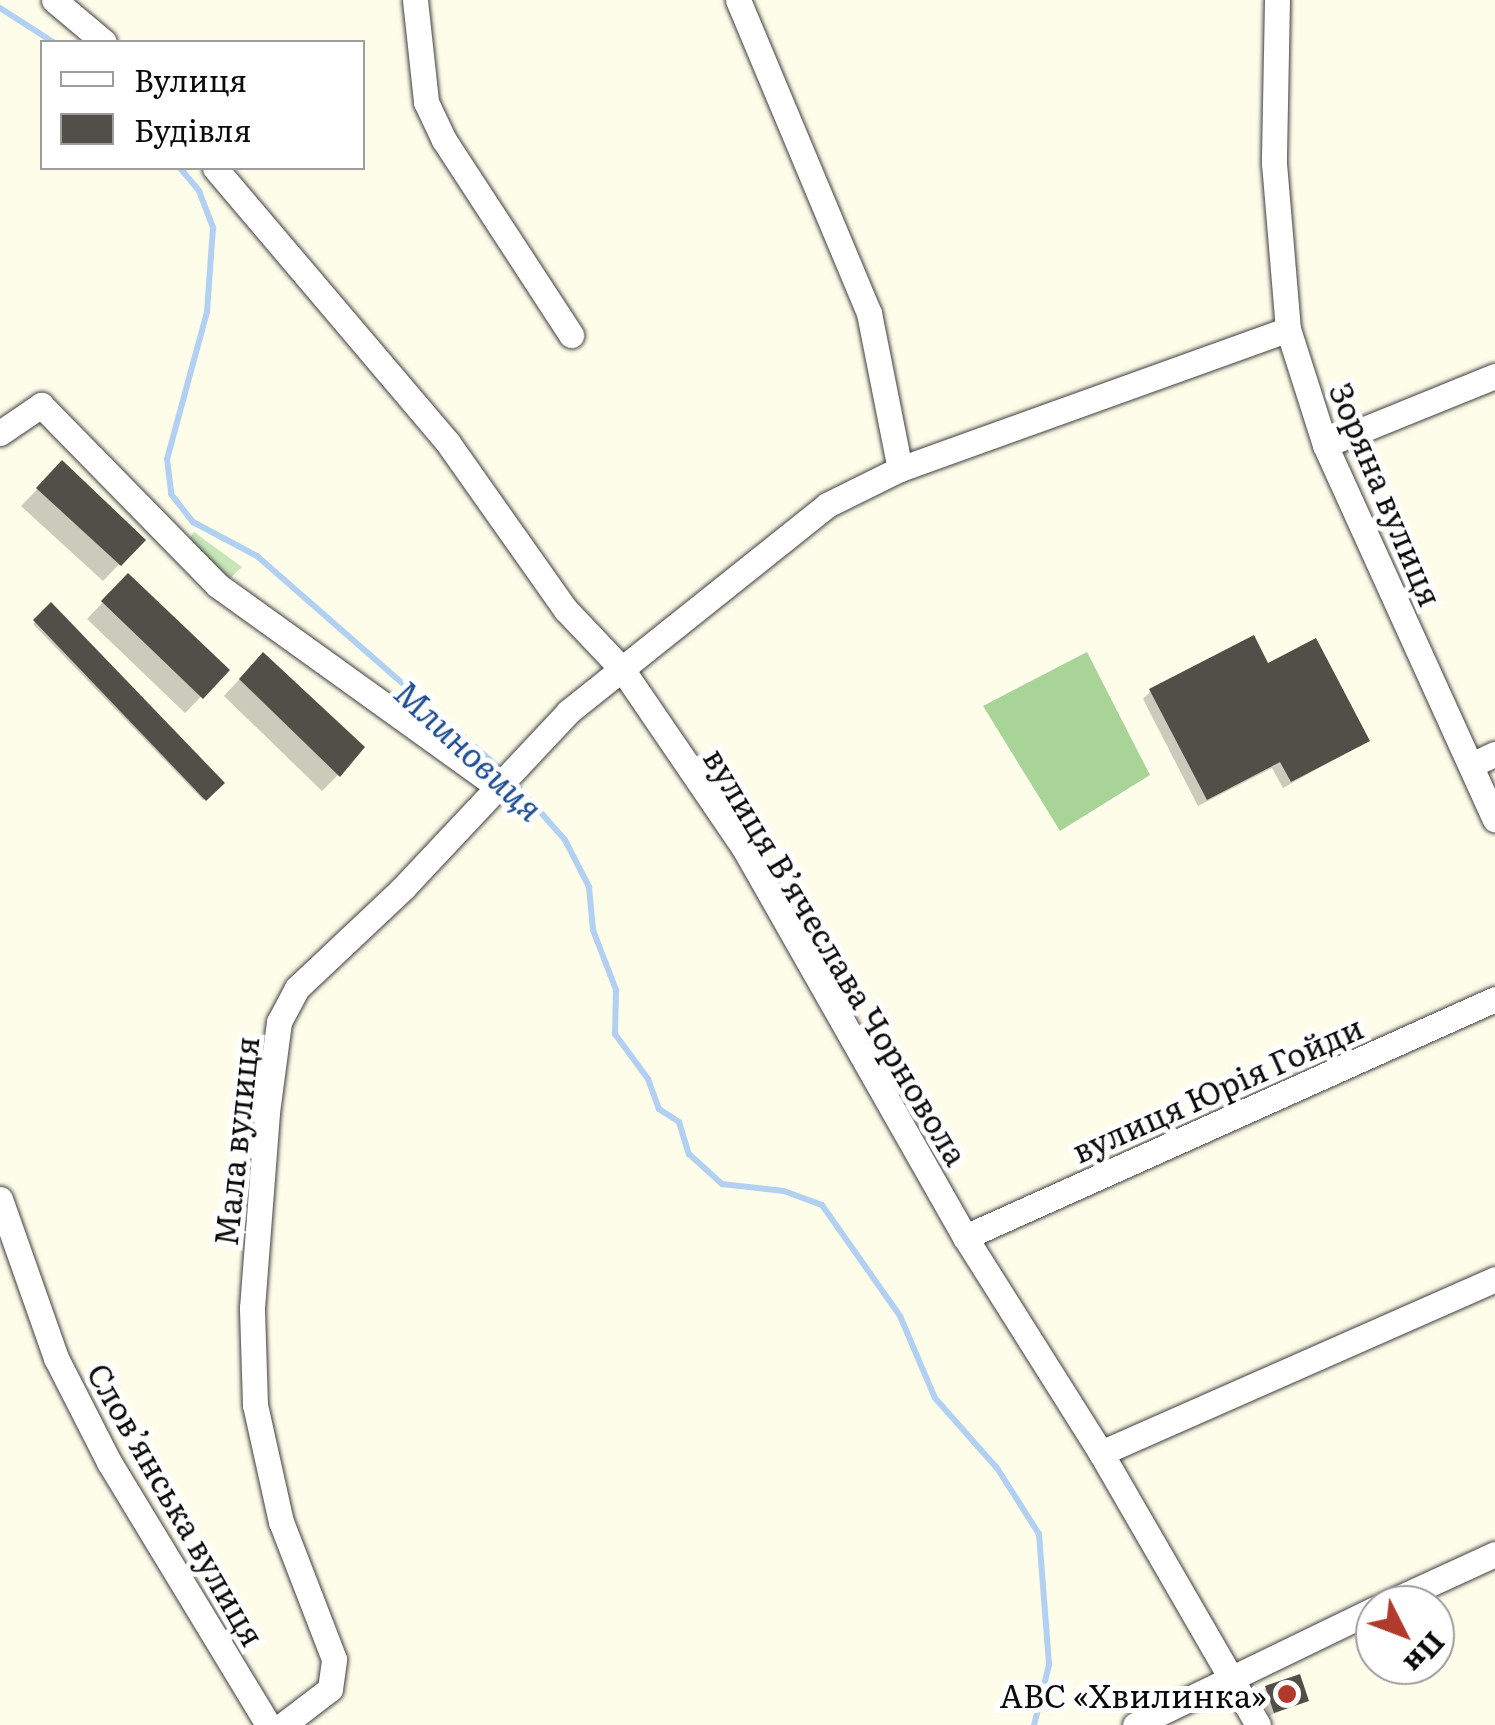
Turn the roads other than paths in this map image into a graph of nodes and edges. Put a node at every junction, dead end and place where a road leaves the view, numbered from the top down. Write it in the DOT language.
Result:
graph roads {
  1 [pos="54,0"];
  2 [pos="415,0"];
  3 [pos="738,0"];
  4 [pos="1277,0"];
  5 [pos="102,40"];
  6 [pos="217,170"];
  7 [pos="1288,329"];
  8 [pos="571,334"];
  9 [pos="1495,376"];
  10 [pos="0,432"];
  11 [pos="1325,445"];
  12 [pos="900,469"];
  13 [pos="622,669"];
  14 [pos="1495,754"];
  15 [pos="1471,765"];
  16 [pos="498,787"];
  17 [pos="1495,819"];
  18 [pos="1495,999"];
  19 [pos="0,1198"];
  20 [pos="965,1237"];
  21 [pos="11,1279"];
  22 [pos="1495,1279"];
  23 [pos="1101,1453"];
  24 [pos="1495,1554"];
  25 [pos="1428,1585"];
  26 [pos="1355,1619"];
  27 [pos="1230,1680"];
  28 [pos="268,1725"];
  29 [pos="283,1725"];
  30 [pos="1135,1725"];
  31 [pos="1258,1725"];
  1 -- 5 [label="street"];
  2 -- 8 [label="street"];
  3 -- 12 [label="street"];
  4 -- 7 [label="street, Зоряна вулиця"];
  6 -- 13 [label="street, вулиця Вʼячеслава Чорновола"];
  7 -- 11 [label="street, Зоряна вулиця"];
  7 -- 12 [label="street, Мала вулиця"];
  9 -- 11 [label="street"];
  10 -- 16 [label="street"];
  11 -- 15 [label="street, Зоряна вулиця"];
  12 -- 13 [label="street, Мала вулиця"];
  13 -- 16 [label="street, Мала вулиця"];
  13 -- 20 [label="street, вулиця Вʼячеслава Чорновола"];
  14 -- 15 [label="street"];
  15 -- 17 [label="street, Зоряна вулиця"];
  16 -- 29 [label="street, Мала вулиця"];
  18 -- 20 [label="street, вулиця Юрія Гойди"];
  19 -- 21 [label="street, Словʼянська вулиця"];
  20 -- 23 [label="street, вулиця Вʼячеслава Чорновола"];
  21 -- 28 [label="street, Словʼянська вулиця"];
  22 -- 23 [label="street"];
  23 -- 27 [label="street, вулиця Вʼячеслава Чорновола"];
  24 -- 25 [label="street"];
  26 -- 27 [label="street"];
  27 -- 30 [label="street"];
  27 -- 31 [label="street, вулиця Вʼячеслава Чорновола"];
}
